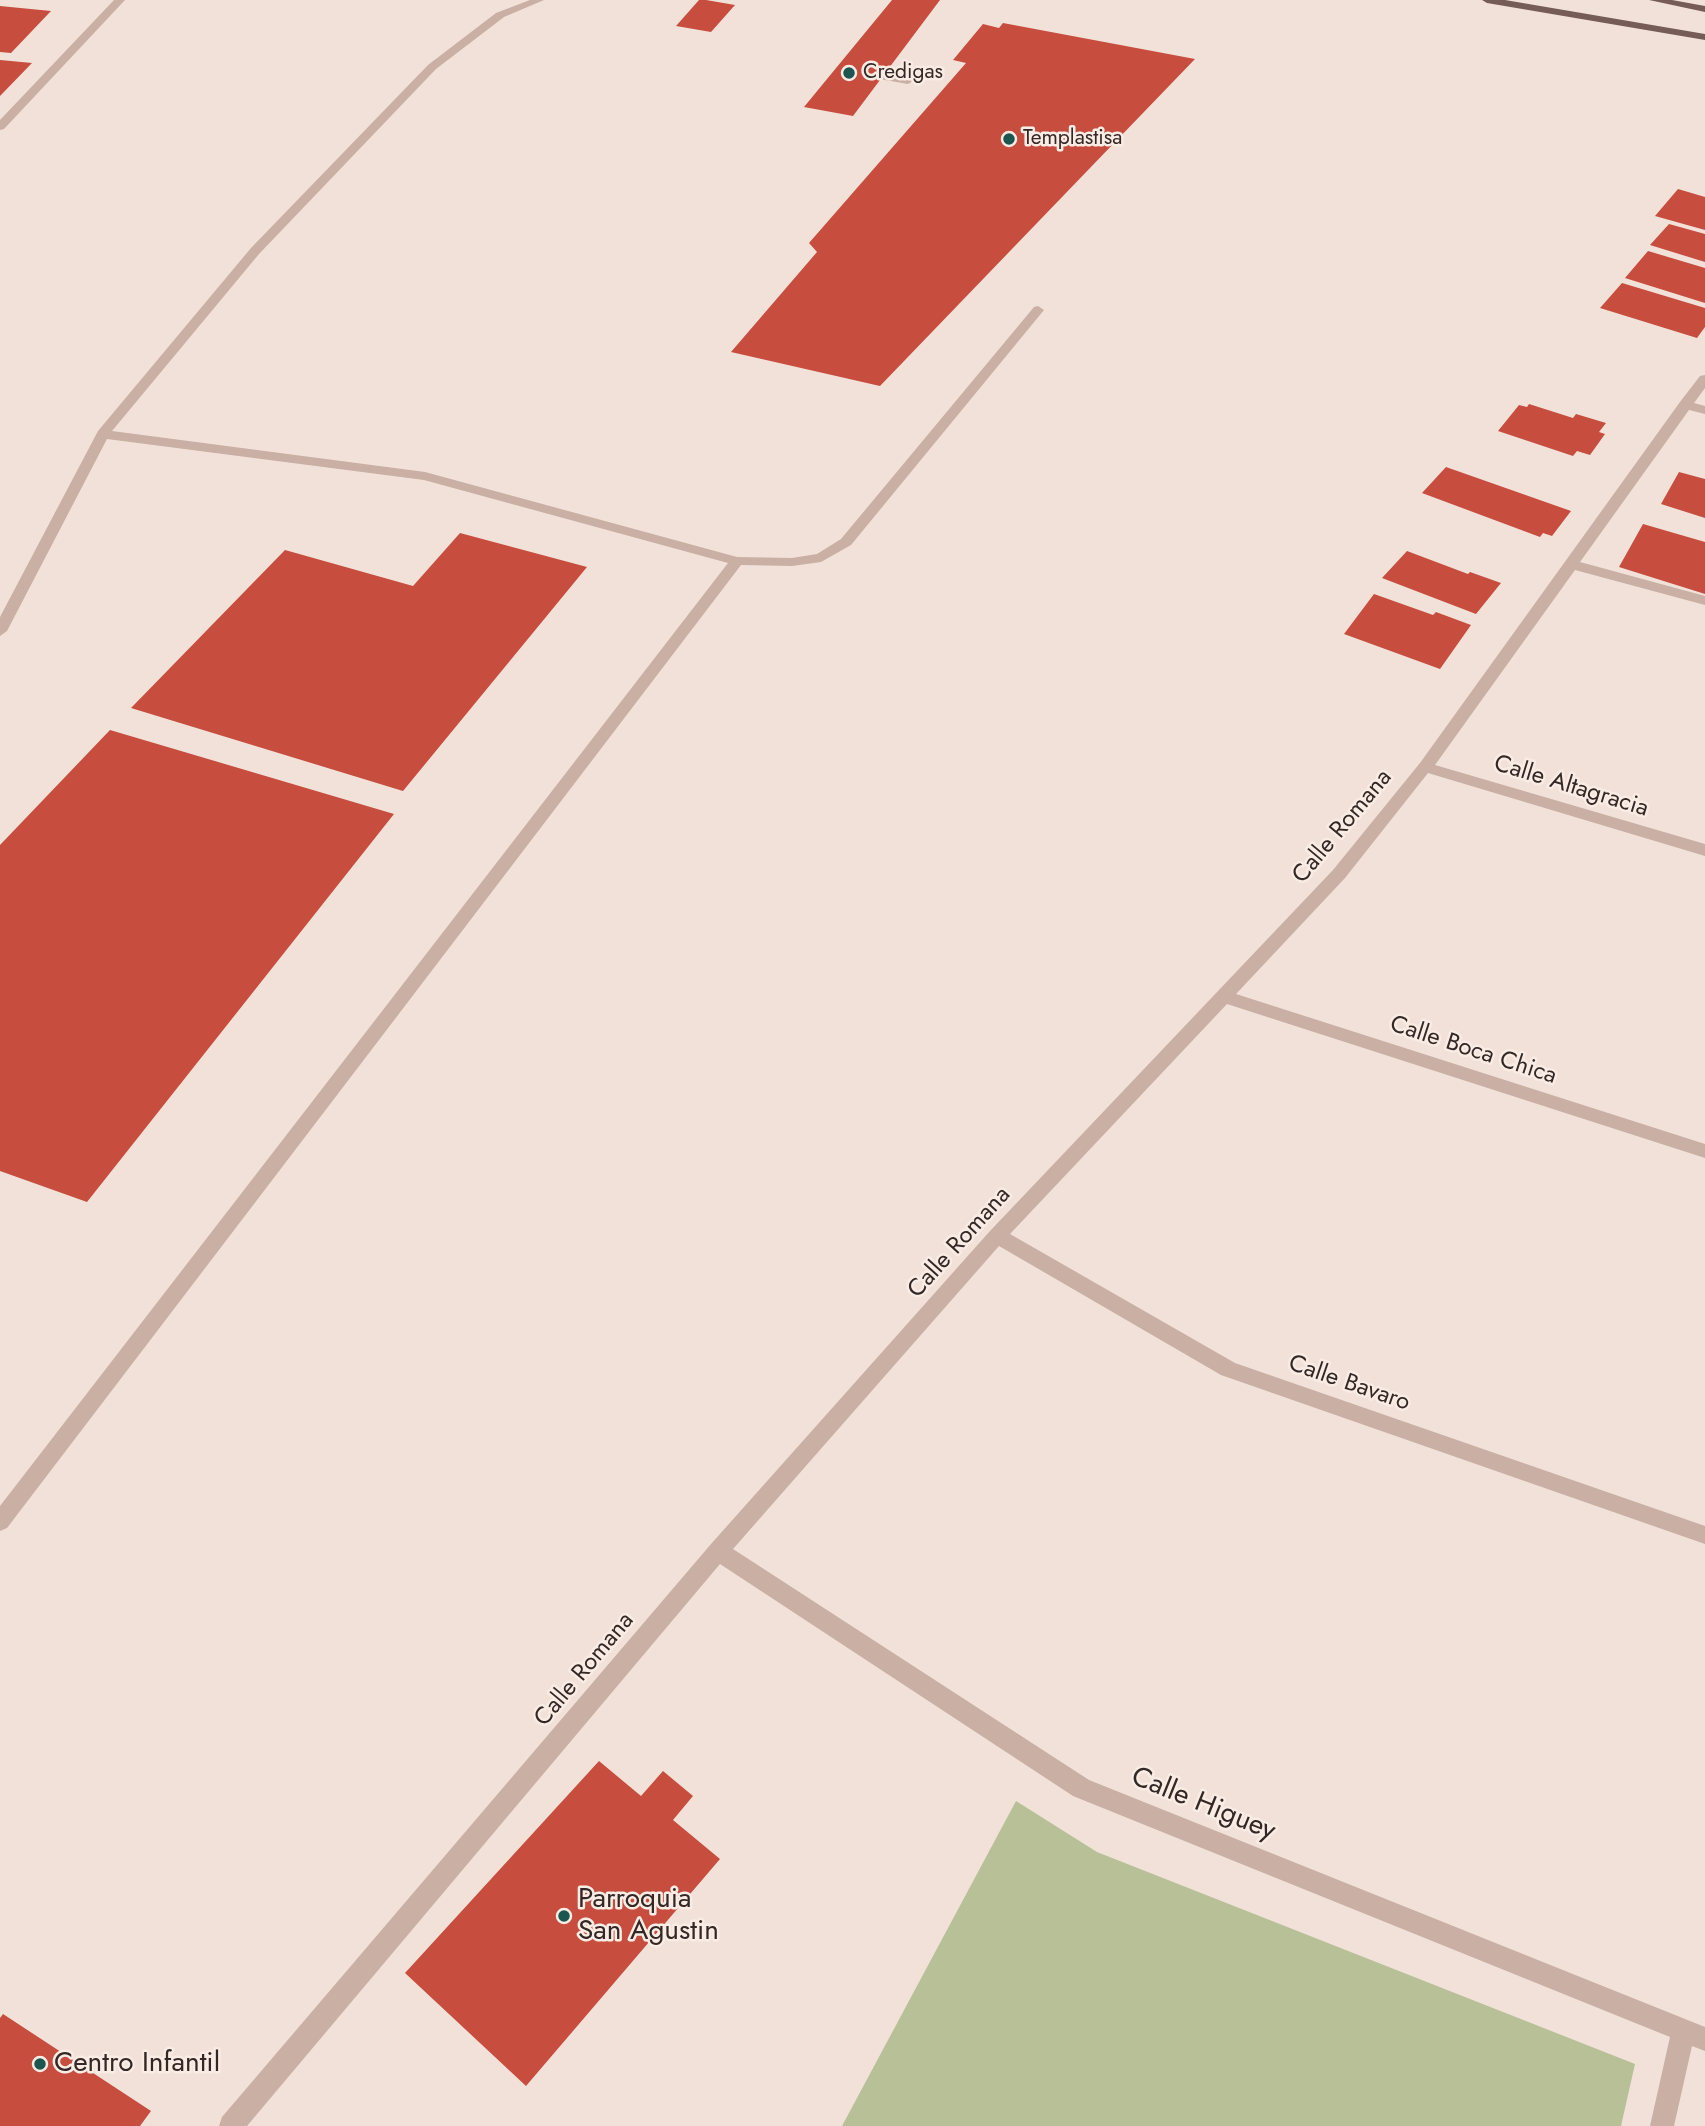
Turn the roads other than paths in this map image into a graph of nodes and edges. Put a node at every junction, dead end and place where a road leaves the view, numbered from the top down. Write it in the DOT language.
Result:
graph roads {
  1 [pos="120,0"];
  2 [pos="539,0"];
  3 [pos="1488,0"];
  4 [pos="1654,0"];
  5 [pos="1705,9"];
  6 [pos="1705,37"];
  7 [pos="883,77"];
  8 [pos="908,80"];
  9 [pos="6,113"];
  10 [pos="0,127"];
  11 [pos="1038,310"];
  12 [pos="1705,379"];
  13 [pos="1685,405"];
  14 [pos="1705,410"];
  15 [pos="103,434"];
  16 [pos="737,561"];
  17 [pos="1570,564"];
  18 [pos="1705,601"];
  19 [pos="0,631"];
  20 [pos="1425,767"];
  21 [pos="1705,850"];
  22 [pos="1225,997"];
  23 [pos="1705,1152"];
  24 [pos="997,1236"];
  25 [pos="0,1522"];
  26 [pos="1705,1535"];
  27 [pos="718,1551"];
  28 [pos="1694,2035"];
  29 [pos="238,2123"];
  30 [pos="1662,2126"];
  1 -- 9 [label="street"];
  2 -- 15 [label="street"];
  3 -- 6 [label="main road"];
  4 -- 5 [label="main road"];
  7 -- 8 [label="street"];
  9 -- 10 [label="street"];
  11 -- 16 [label="street"];
  12 -- 13 [label="street, Calle Romana"];
  13 -- 14 [label="street"];
  13 -- 17 [label="street, Calle Romana"];
  15 -- 16 [label="street"];
  15 -- 19 [label="street"];
  16 -- 25 [label="street"];
  17 -- 18 [label="street"];
  17 -- 20 [label="street, Calle Romana"];
  20 -- 21 [label="street, Calle Altagracia"];
  20 -- 22 [label="street, Calle Romana"];
  22 -- 23 [label="street, Calle Boca Chica"];
  22 -- 24 [label="street, Calle Romana"];
  24 -- 26 [label="street, Calle Bavaro"];
  24 -- 27 [label="street, Calle Romana"];
  27 -- 28 [label="street, Calle Higuey"];
  27 -- 29 [label="street, Calle Romana"];
  28 -- 30 [label="street"];
}
